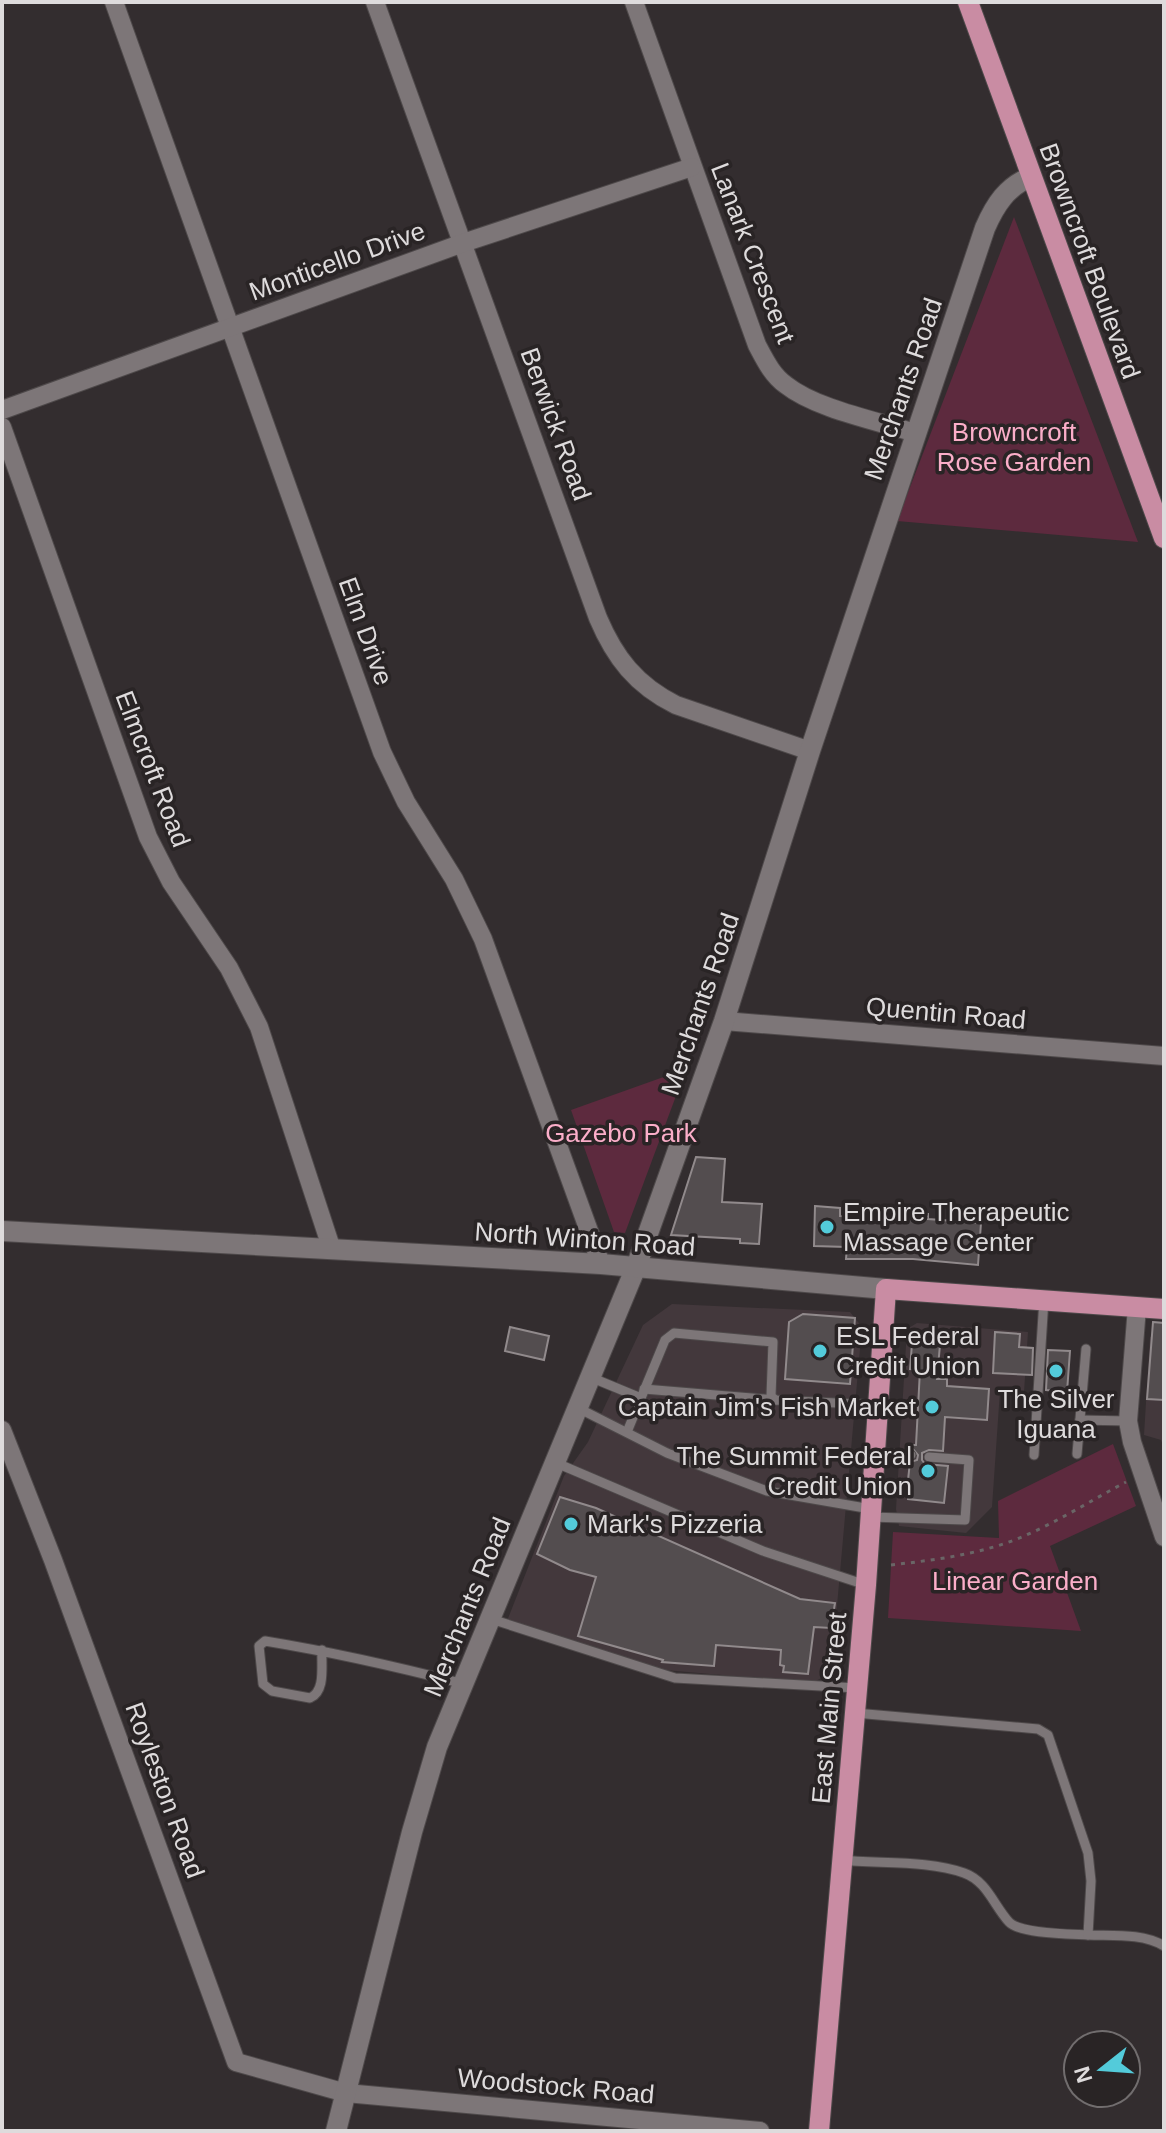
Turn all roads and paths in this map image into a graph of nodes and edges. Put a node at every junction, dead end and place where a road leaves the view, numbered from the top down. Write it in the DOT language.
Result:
graph roads {
  1 [pos="114,2"];
  2 [pos="375,2"];
  3 [pos="634,2"];
  4 [pos="968,2"];
  5 [pos="692,167"];
  6 [pos="1031,177"];
  7 [pos="463,243"];
  8 [pos="230,329"];
  9 [pos="2,410"];
  10 [pos="2,427"];
  11 [pos="915,433"];
  12 [pos="1164,538"];
  13 [pos="810,751"];
  14 [pos="724,1021"];
  15 [pos="1164,1056"];
  16 [pos="2,1231"];
  17 [pos="332,1250"];
  18 [pos="601,1264"];
  19 [pos="636,1267"];
  20 [pos="886,1289"];
  21 [pos="1044,1299"];
  22 [pos="1137,1307"];
  23 [pos="1164,1309"];
  24 [pos="1086,1349"];
  25 [pos="590,1377"];
  26 [pos="642,1394"];
  27 [pos="776,1400"];
  28 [pos="878,1405"];
  29 [pos="577,1407"];
  30 [pos="1080,1420"];
  31 [pos="1128,1421"];
  32 [pos="2,1430"];
  33 [pos="627,1432"];
  34 [pos="875,1452"];
  35 [pos="1077,1454"];
  36 [pos="911,1455"];
  37 [pos="1034,1455"];
  38 [pos="929,1457"];
  39 [pos="554,1462"];
  40 [pos="1132,1479"];
  41 [pos="871,1513"];
  42 [pos="1164,1537"];
  43 [pos="891,1565"];
  44 [pos="866,1585"];
  45 [pos="491,1619"];
  46 [pos="322,1650"];
  47 [pos="464,1684"];
  48 [pos="857,1688"];
  49 [pos="855,1713"];
  50 [pos="841,1860"];
  51 [pos="1088,1935"];
  52 [pos="1164,1946"];
  53 [pos="346,2093"];
  54 [pos="336,2131"];
  55 [pos="760,2131"];
  56 [pos="819,2131"];
  1 -- 8 [label="street, Elm Drive"];
  2 -- 7 [label="street, Berwick Road"];
  3 -- 5 [label="street, Lanark Crescent"];
  4 -- 6 [label="main road, Browncroft Boulevard"];
  5 -- 7 [label="street, Monticello Drive"];
  5 -- 11 [label="street, Lanark Crescent"];
  6 -- 11 [label="street, Merchants Road"];
  6 -- 12 [label="main road, Browncroft Boulevard"];
  7 -- 8 [label="street, Monticello Drive"];
  7 -- 13 [label="street, Berwick Road"];
  8 -- 9 [label="street, Monticello Drive"];
  8 -- 18 [label="street, Elm Drive"];
  10 -- 17 [label="street, Elmcroft Road"];
  11 -- 13 [label="street, Merchants Road"];
  13 -- 14 [label="street, Merchants Road"];
  14 -- 15 [label="street, Quentin Road"];
  14 -- 19 [label="street, Merchants Road"];
  16 -- 17 [label="street, North Winton Road"];
  17 -- 18 [label="street, North Winton Road"];
  18 -- 19 [label="street, North Winton Road"];
  19 -- 20 [label="street, North Winton Road"];
  19 -- 25 [label="street, Merchants Road"];
  20 -- 21 [label="main road, North Winton Road"];
  20 -- 28 [label="main road, East Main Street"];
  21 -- 22 [label="main road, North Winton Road"];
  21 -- 37 [label="lane"];
  22 -- 23 [label="main road, North Winton Road"];
  22 -- 31 [label="street"];
  24 -- 30 [label="lane"];
  25 -- 26 [label="lane"];
  25 -- 29 [label="street, Merchants Road"];
  26 -- 27 [label="lane"];
  26 -- 27 [label="lane"];
  26 -- 33 [label="lane"];
  27 -- 28 [label="lane"];
  28 -- 34 [label="main road, East Main Street"];
  29 -- 33 [label="lane"];
  29 -- 39 [label="street, Merchants Road"];
  30 -- 31 [label="lane"];
  30 -- 35 [label="lane"];
  31 -- 42 [label="street"];
  32 -- 53 [label="street, Royleston Road"];
  33 -- 41 [label="lane"];
  34 -- 36 [label="lane"];
  34 -- 41 [label="main road, East Main Street"];
  38 -- 41 [label="lane"];
  39 -- 44 [label="lane"];
  39 -- 45 [label="street, Merchants Road"];
  40 -- 43 [label="path"];
  41 -- 44 [label="main road, East Main Street"];
  44 -- 48 [label="main road, East Main Street"];
  45 -- 47 [label="street, Merchants Road"];
  45 -- 48 [label="lane"];
  46 -- 46 [label="lane"];
  46 -- 47 [label="lane"];
  47 -- 53 [label="street, Merchants Road"];
  48 -- 49 [label="main road, East Main Street"];
  49 -- 50 [label="main road, East Main Street"];
  49 -- 51 [label="lane"];
  50 -- 51 [label="lane"];
  50 -- 56 [label="main road, East Main Street"];
  51 -- 52 [label="lane"];
  53 -- 54 [label="street, Merchants Road"];
  53 -- 55 [label="street, Woodstock Road"];
}
